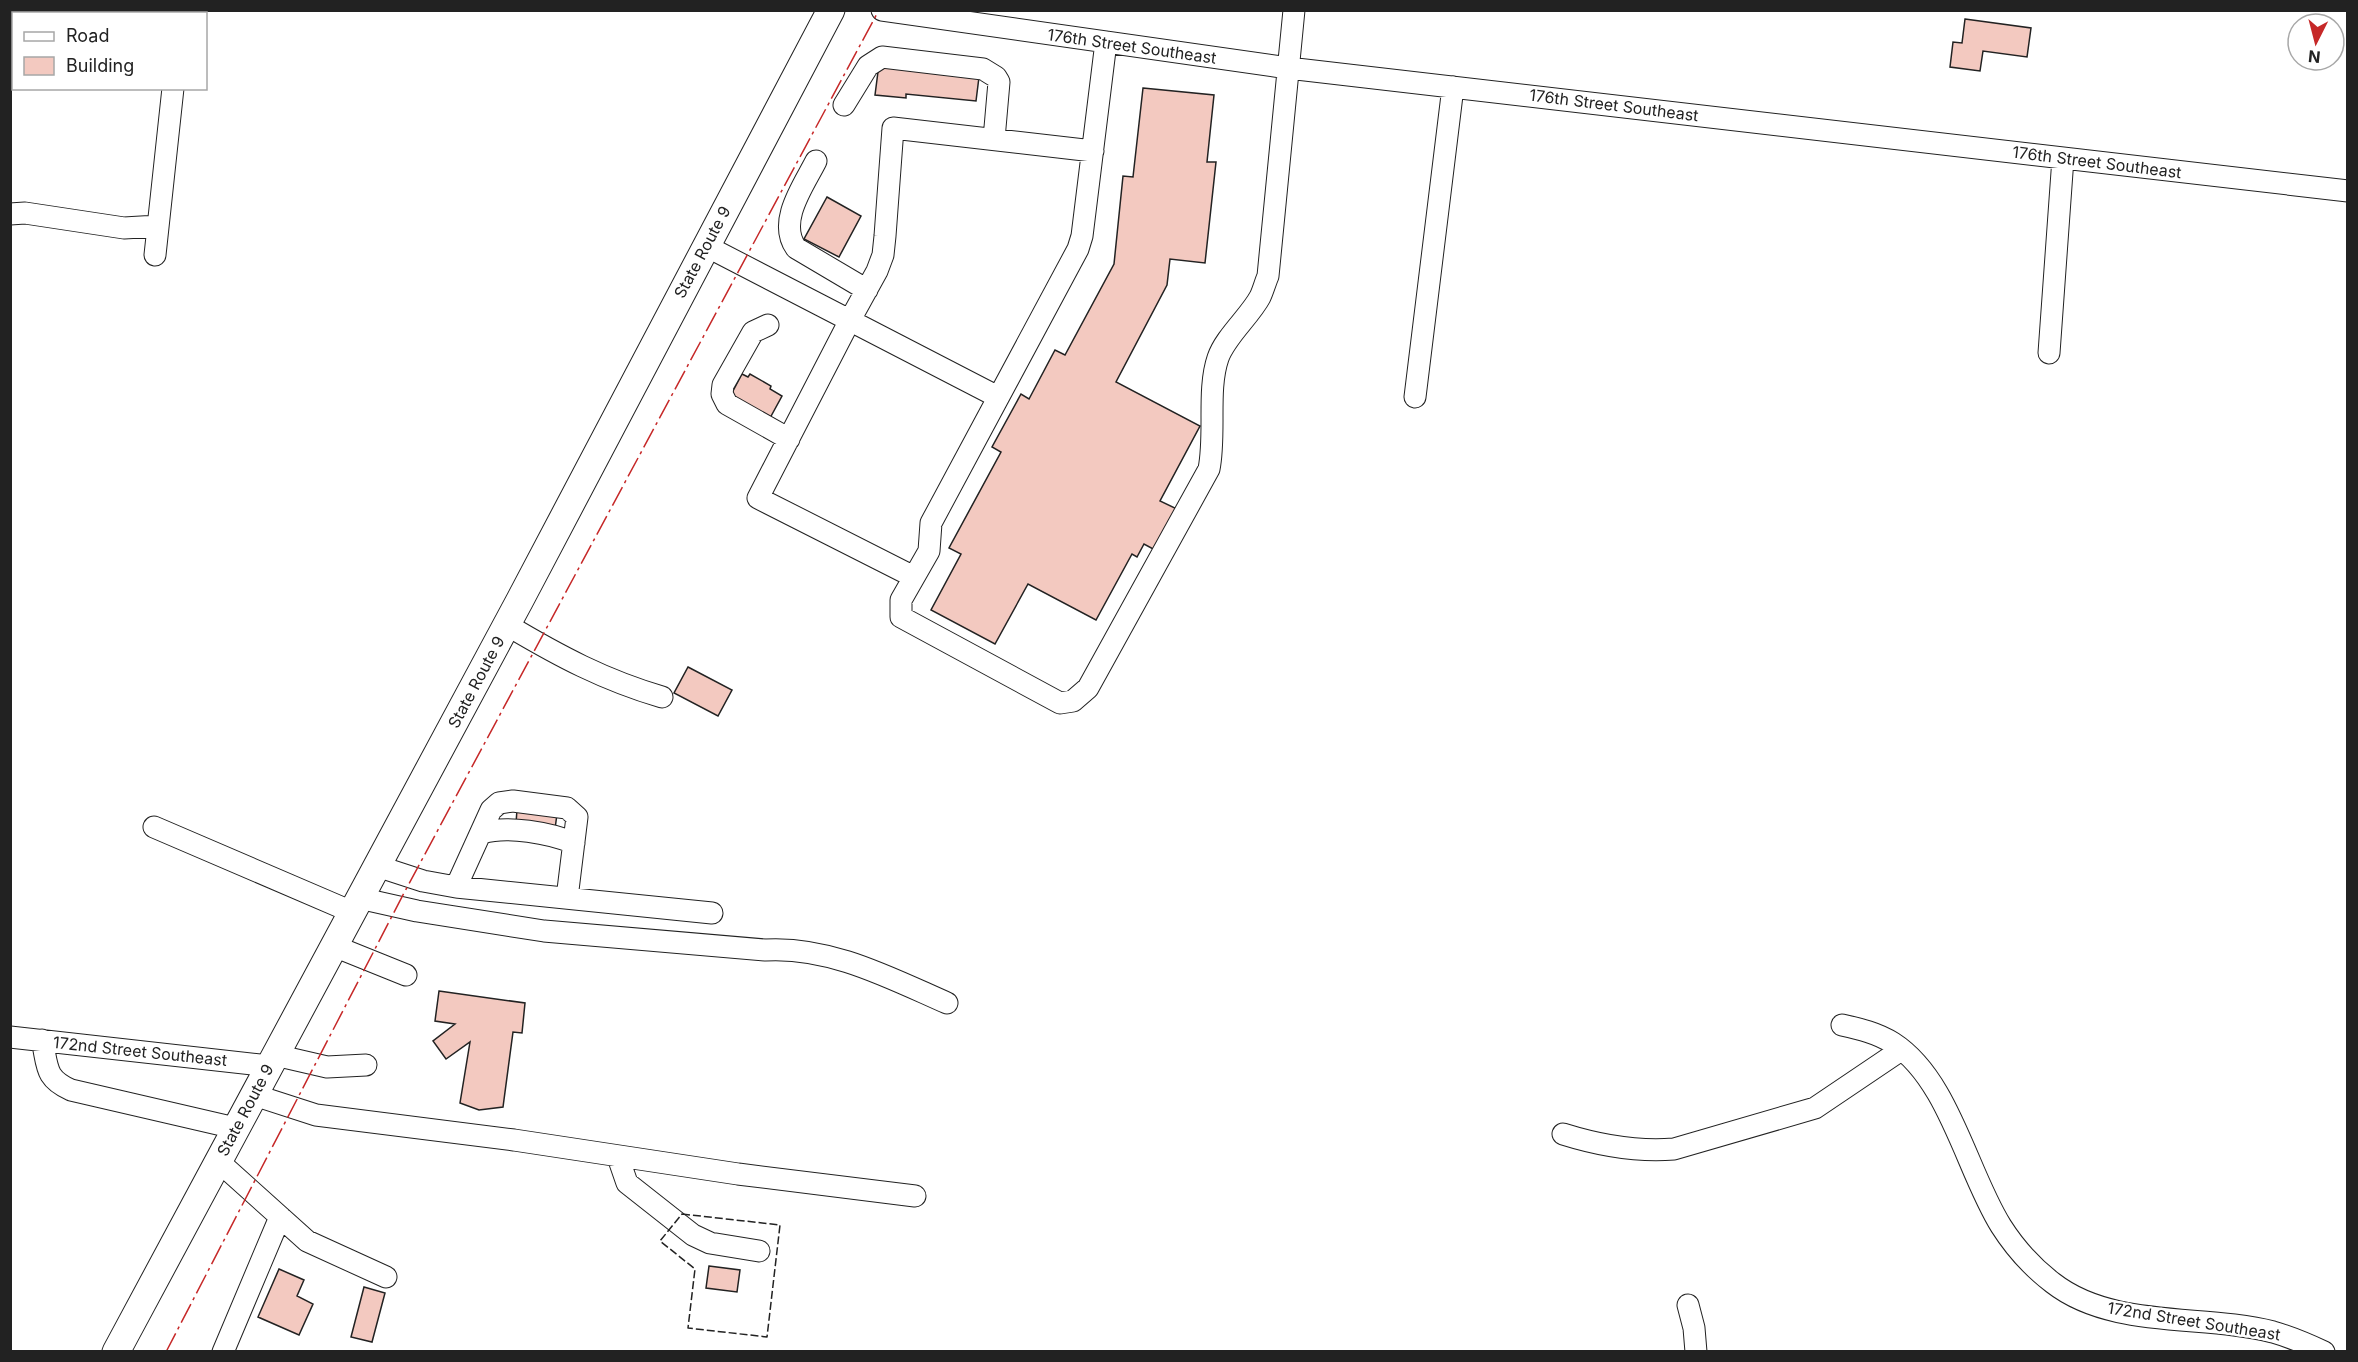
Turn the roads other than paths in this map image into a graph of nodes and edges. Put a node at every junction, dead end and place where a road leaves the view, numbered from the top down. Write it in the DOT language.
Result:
graph roads {
  1 [pos="831,10"];
  2 [pos="882,10"];
  3 [pos="1294,10"];
  4 [pos="1004,19"];
  5 [pos="1106,42"];
  6 [pos="1288,68"];
  7 [pos="1453,87"];
  8 [pos="173,90"];
  9 [pos="844,105"];
  10 [pos="994,140"];
  11 [pos="1093,151"];
  12 [pos="2063,158"];
  13 [pos="816,160"];
  14 [pos="2348,191"];
  15 [pos="10,214"];
  16 [pos="158,226"];
  17 [pos="706,246"];
  18 [pos="155,255"];
  19 [pos="867,290"];
  20 [pos="850,320"];
  21 [pos="768,325"];
  22 [pos="2049,353"];
  23 [pos="998,397"];
  24 [pos="1415,397"];
  25 [pos="789,439"];
  26 [pos="914,578"];
  27 [pos="507,625"];
  28 [pos="662,697"];
  29 [pos="154,827"];
  30 [pos="482,833"];
  31 [pos="574,843"];
  32 [pos="377,866"];
  33 [pos="456,887"];
  34 [pos="567,898"];
  35 [pos="356,905"];
  36 [pos="712,913"];
  37 [pos="334,946"];
  38 [pos="406,975"];
  39 [pos="947,1004"];
  40 [pos="1842,1025"];
  41 [pos="10,1037"];
  42 [pos="42,1040"];
  43 [pos="1901,1050"];
  44 [pos="272,1060"];
  45 [pos="366,1065"];
  46 [pos="254,1095"];
  47 [pos="236,1128"];
  48 [pos="1563,1134"];
  49 [pos="618,1157"];
  50 [pos="218,1161"];
  51 [pos="915,1196"];
  52 [pos="280,1217"];
  53 [pos="759,1251"];
  54 [pos="386,1277"];
  55 [pos="1688,1305"];
  56 [pos="116,1352"];
  57 [pos="223,1352"];
  58 [pos="1696,1352"];
  59 [pos="2324,1352"];
  1 -- 17 [label="main road, State Route 9"];
  2 -- 4 [label="street, 176th Street Southeast"];
  3 -- 6 [label="street"];
  4 -- 5 [label="street, 176th Street Southeast"];
  5 -- 6 [label="street, 176th Street Southeast"];
  5 -- 11 [label="street"];
  6 -- 7 [label="street, 176th Street Southeast"];
  6 -- 26 [label="street"];
  7 -- 12 [label="street, 176th Street Southeast"];
  7 -- 24 [label="street"];
  8 -- 16 [label="street"];
  9 -- 10 [label="street"];
  10 -- 11 [label="street"];
  10 -- 19 [label="street"];
  11 -- 23 [label="street"];
  12 -- 14 [label="street, 176th Street Southeast"];
  12 -- 22 [label="street"];
  13 -- 19 [label="street"];
  15 -- 16 [label="street"];
  16 -- 18 [label="street"];
  17 -- 20 [label="street"];
  17 -- 27 [label="main road, State Route 9"];
  19 -- 20 [label="street"];
  20 -- 23 [label="street"];
  20 -- 25 [label="street"];
  21 -- 25 [label="street"];
  23 -- 26 [label="street"];
  25 -- 26 [label="street"];
  27 -- 28 [label="street"];
  27 -- 32 [label="main road, State Route 9"];
  29 -- 35 [label="street"];
  30 -- 31 [label="street"];
  30 -- 31 [label="street"];
  30 -- 33 [label="street"];
  31 -- 34 [label="street"];
  32 -- 33 [label="street"];
  32 -- 35 [label="main road, State Route 9"];
  33 -- 34 [label="street"];
  34 -- 36 [label="street"];
  35 -- 37 [label="main road, State Route 9"];
  35 -- 39 [label="street"];
  37 -- 38 [label="street"];
  37 -- 44 [label="main road, State Route 9"];
  40 -- 43 [label="street, 172nd Street Southeast"];
  41 -- 42 [label="street, 172nd Street Southeast"];
  42 -- 44 [label="street, 172nd Street Southeast"];
  42 -- 47 [label="street"];
  43 -- 48 [label="street"];
  43 -- 59 [label="street, 172nd Street Southeast"];
  44 -- 45 [label="street, 172nd Street Southeast"];
  44 -- 46 [label="main road, State Route 9"];
  46 -- 47 [label="main road, State Route 9"];
  46 -- 49 [label="street"];
  47 -- 50 [label="main road, State Route 9"];
  49 -- 51 [label="street"];
  49 -- 53 [label="street"];
  50 -- 52 [label="street"];
  50 -- 56 [label="main road, State Route 9"];
  52 -- 54 [label="street"];
  52 -- 57 [label="street"];
  55 -- 58 [label="street"];
}
